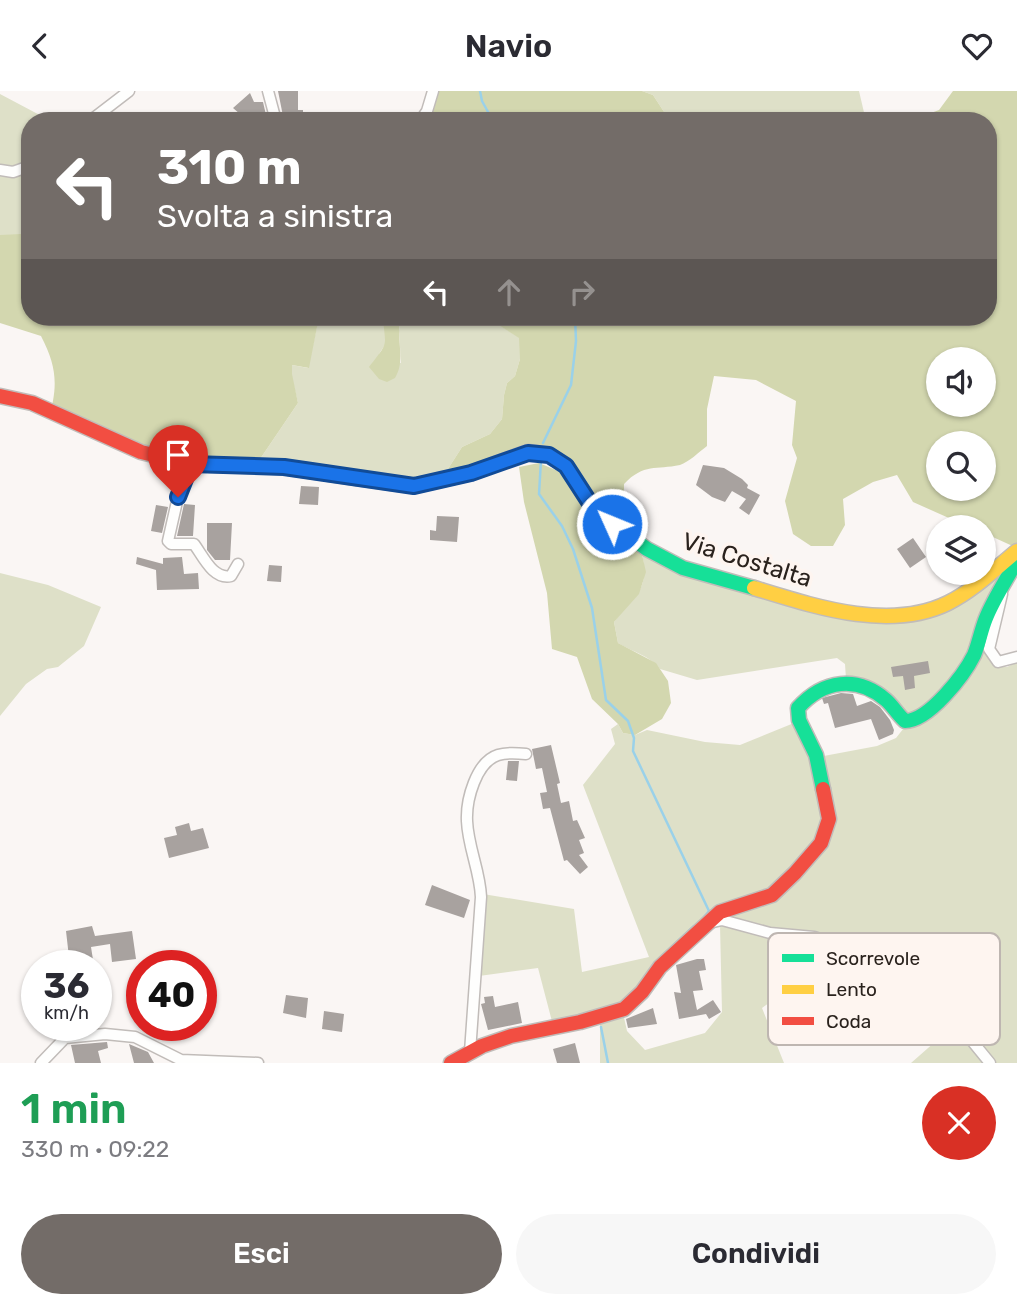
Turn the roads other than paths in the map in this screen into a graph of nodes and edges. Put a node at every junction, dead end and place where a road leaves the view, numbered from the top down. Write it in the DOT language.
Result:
graph roads {
  1 [pos="129,91"];
  2 [pos="268,91"];
  3 [pos="433,91"];
  4 [pos="102,112"];
  5 [pos="274,112"];
  6 [pos="426,112"];
  7 [pos="21,169"];
  8 [pos="0,170"];
  9 [pos="0,396"];
  10 [pos="191,464"];
  11 [pos="1017,551"];
  12 [pos="1017,560"];
  13 [pos="238,564"];
  14 [pos="1003,588"];
  15 [pos="1017,657"];
  16 [pos="526,754"];
  17 [pos="708,923"];
  18 [pos="770,933"];
  19 [pos="975,1045"];
  20 [pos="460,1060"];
  21 [pos="41,1063"];
  22 [pos="258,1063"];
  23 [pos="990,1063"];
  1 -- 4 [label="street"];
  2 -- 5 [label="street"];
  3 -- 6 [label="street"];
  7 -- 8 [label="street"];
  9 -- 10 [label="street, Via Costalta"];
  10 -- 11 [label="street, Via Costalta"];
  10 -- 13 [label="street"];
  12 -- 14 [label="street"];
  14 -- 15 [label="street"];
  14 -- 17 [label="street"];
  16 -- 20 [label="street"];
  17 -- 18 [label="street"];
  17 -- 20 [label="street"];
  19 -- 23 [label="street"];
  21 -- 22 [label="street"];
}
